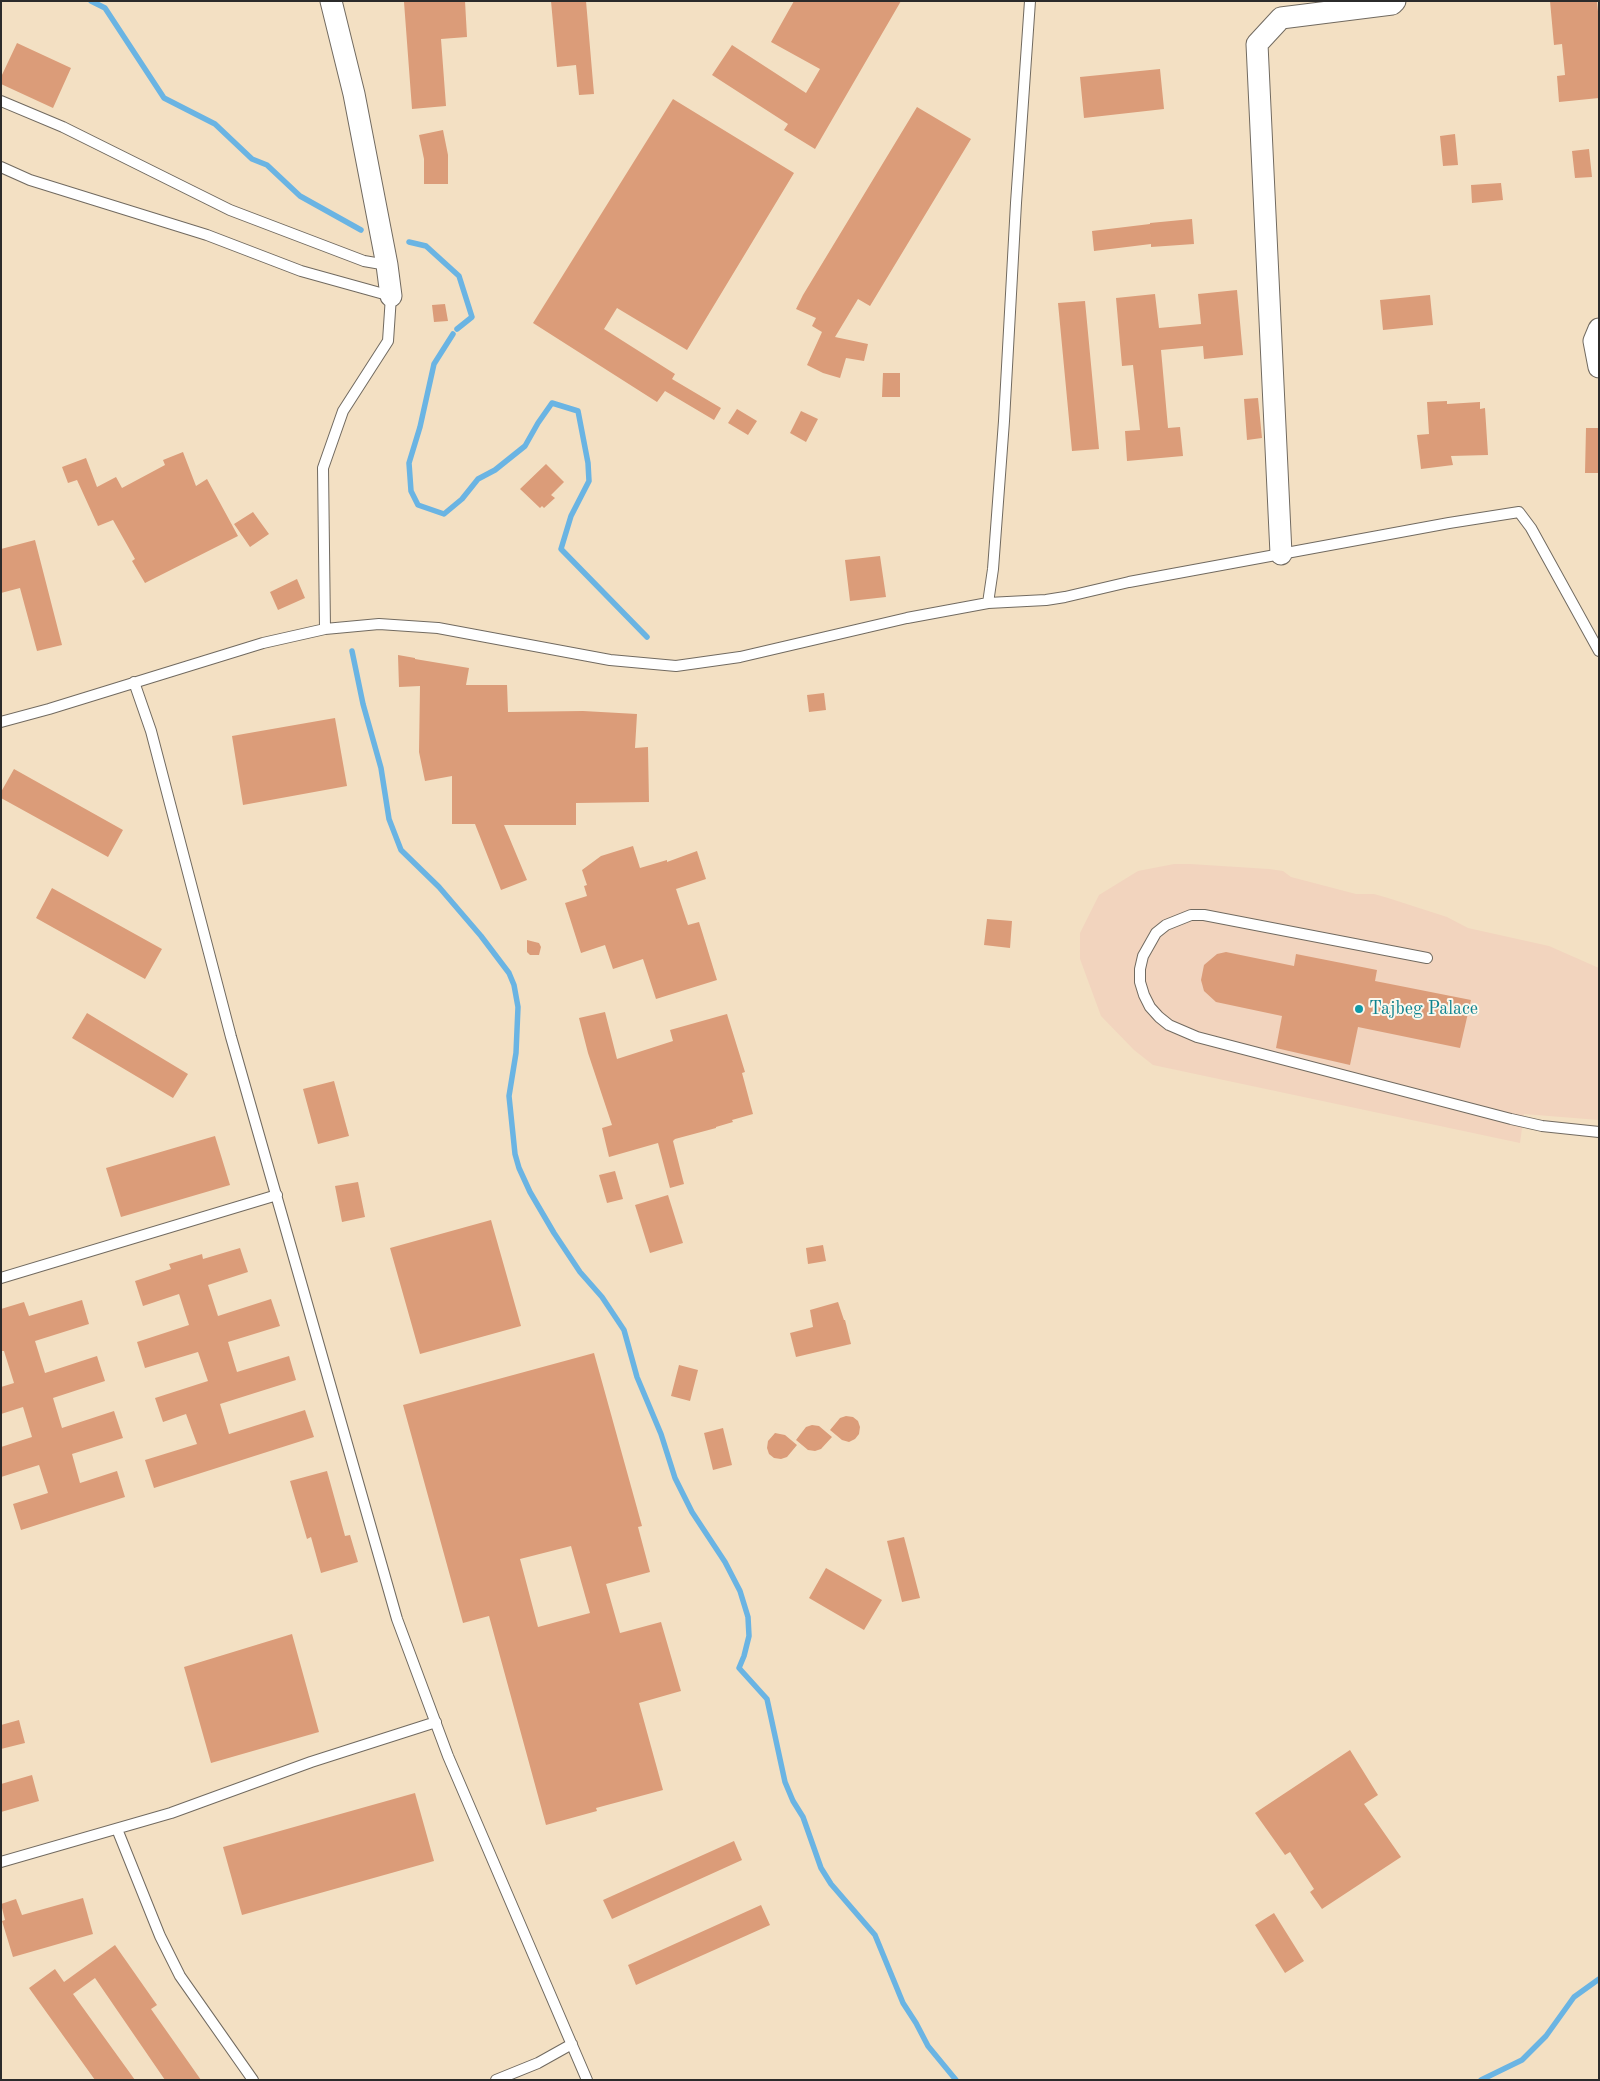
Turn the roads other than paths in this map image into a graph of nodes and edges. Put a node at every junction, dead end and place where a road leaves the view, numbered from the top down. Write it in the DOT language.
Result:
graph roads {
  1 [pos="331,1"];
  2 [pos="1030,1"];
  3 [pos="1395,1"];
  4 [pos="1,101"];
  5 [pos="1,167"];
  6 [pos="387,265"];
  7 [pos="390,296"];
  8 [pos="1599,329"];
  9 [pos="1599,367"];
  10 [pos="1281,554"];
  11 [pos="988,603"];
  12 [pos="325,629"];
  13 [pos="1599,651"];
  14 [pos="134,682"];
  15 [pos="1,722"];
  16 [pos="1427,958"];
  17 [pos="1599,1132"];
  18 [pos="277,1195"];
  19 [pos="1,1278"];
  20 [pos="436,1722"];
  21 [pos="117,1829"];
  22 [pos="1,1862"];
  23 [pos="572,2044"];
  24 [pos="253,2080"];
  25 [pos="496,2080"];
  26 [pos="587,2080"];
  1 -- 6 [label="street"];
  2 -- 11 [label="lane"];
  3 -- 10 [label="street"];
  4 -- 6 [label="lane"];
  5 -- 7 [label="lane"];
  6 -- 7 [label="street"];
  7 -- 12 [label="lane"];
  8 -- 9 [label="street"];
  10 -- 11 [label="lane"];
  10 -- 13 [label="lane"];
  11 -- 12 [label="lane"];
  12 -- 14 [label="lane"];
  14 -- 15 [label="lane"];
  14 -- 18 [label="lane"];
  16 -- 17 [label="lane"];
  18 -- 19 [label="lane"];
  18 -- 20 [label="lane"];
  20 -- 21 [label="lane"];
  20 -- 23 [label="lane"];
  21 -- 22 [label="lane"];
  21 -- 24 [label="lane"];
  23 -- 25 [label="lane"];
  23 -- 26 [label="lane"];
}
